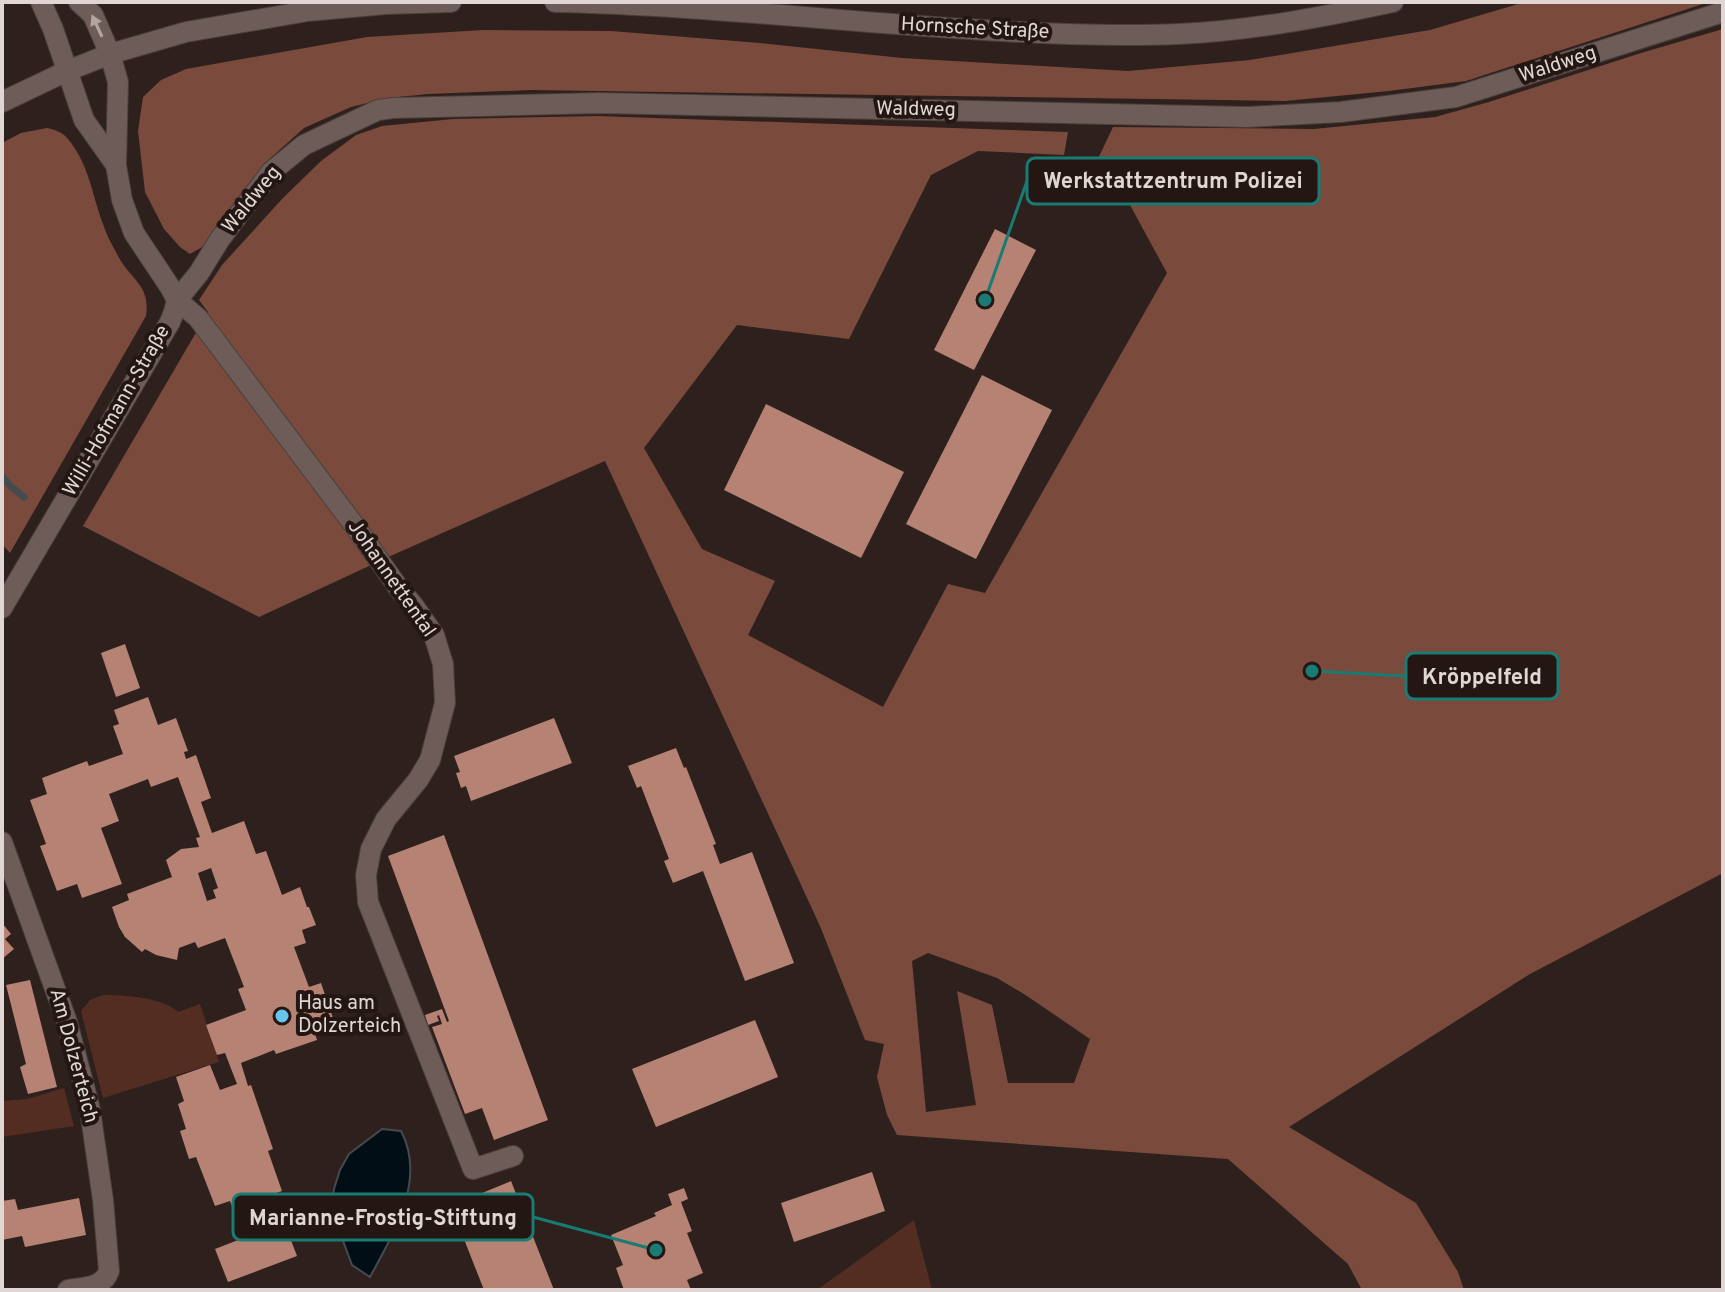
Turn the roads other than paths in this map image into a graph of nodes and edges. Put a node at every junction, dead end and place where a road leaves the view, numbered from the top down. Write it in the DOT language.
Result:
graph roads {
  1 [pos="41,2"];
  2 [pos="79,2"];
  3 [pos="451,2"];
  4 [pos="555,2"];
  5 [pos="1393,2"];
  6 [pos="1723,12"];
  7 [pos="110,54"];
  8 [pos="67,71"];
  9 [pos="2,102"];
  10 [pos="116,165"];
  11 [pos="177,300"];
  12 [pos="2,608"];
  13 [pos="2,842"];
  14 [pos="513,1156"];
  15 [pos="68,1290"];
  1 -- 8 [label="street, Willi-Hofmann-Straße"];
  7 -- 2 [label="street, Willi-Hofmann-Straße, one-way"];
  3 -- 7 [label="street"];
  4 -- 5 [label="street, Hornsche Straße"];
  6 -- 11 [label="street, Waldweg"];
  7 -- 8 [label="street"];
  7 -- 10 [label="street, Willi-Hofmann-Straße"];
  8 -- 9 [label="street"];
  8 -- 10 [label="street, Willi-Hofmann-Straße"];
  10 -- 11 [label="street, Willi-Hofmann-Straße"];
  11 -- 12 [label="street, Willi-Hofmann-Straße"];
  11 -- 14 [label="street, Johannettental"];
  13 -- 15 [label="street, Am Dolzerteich"];
}
